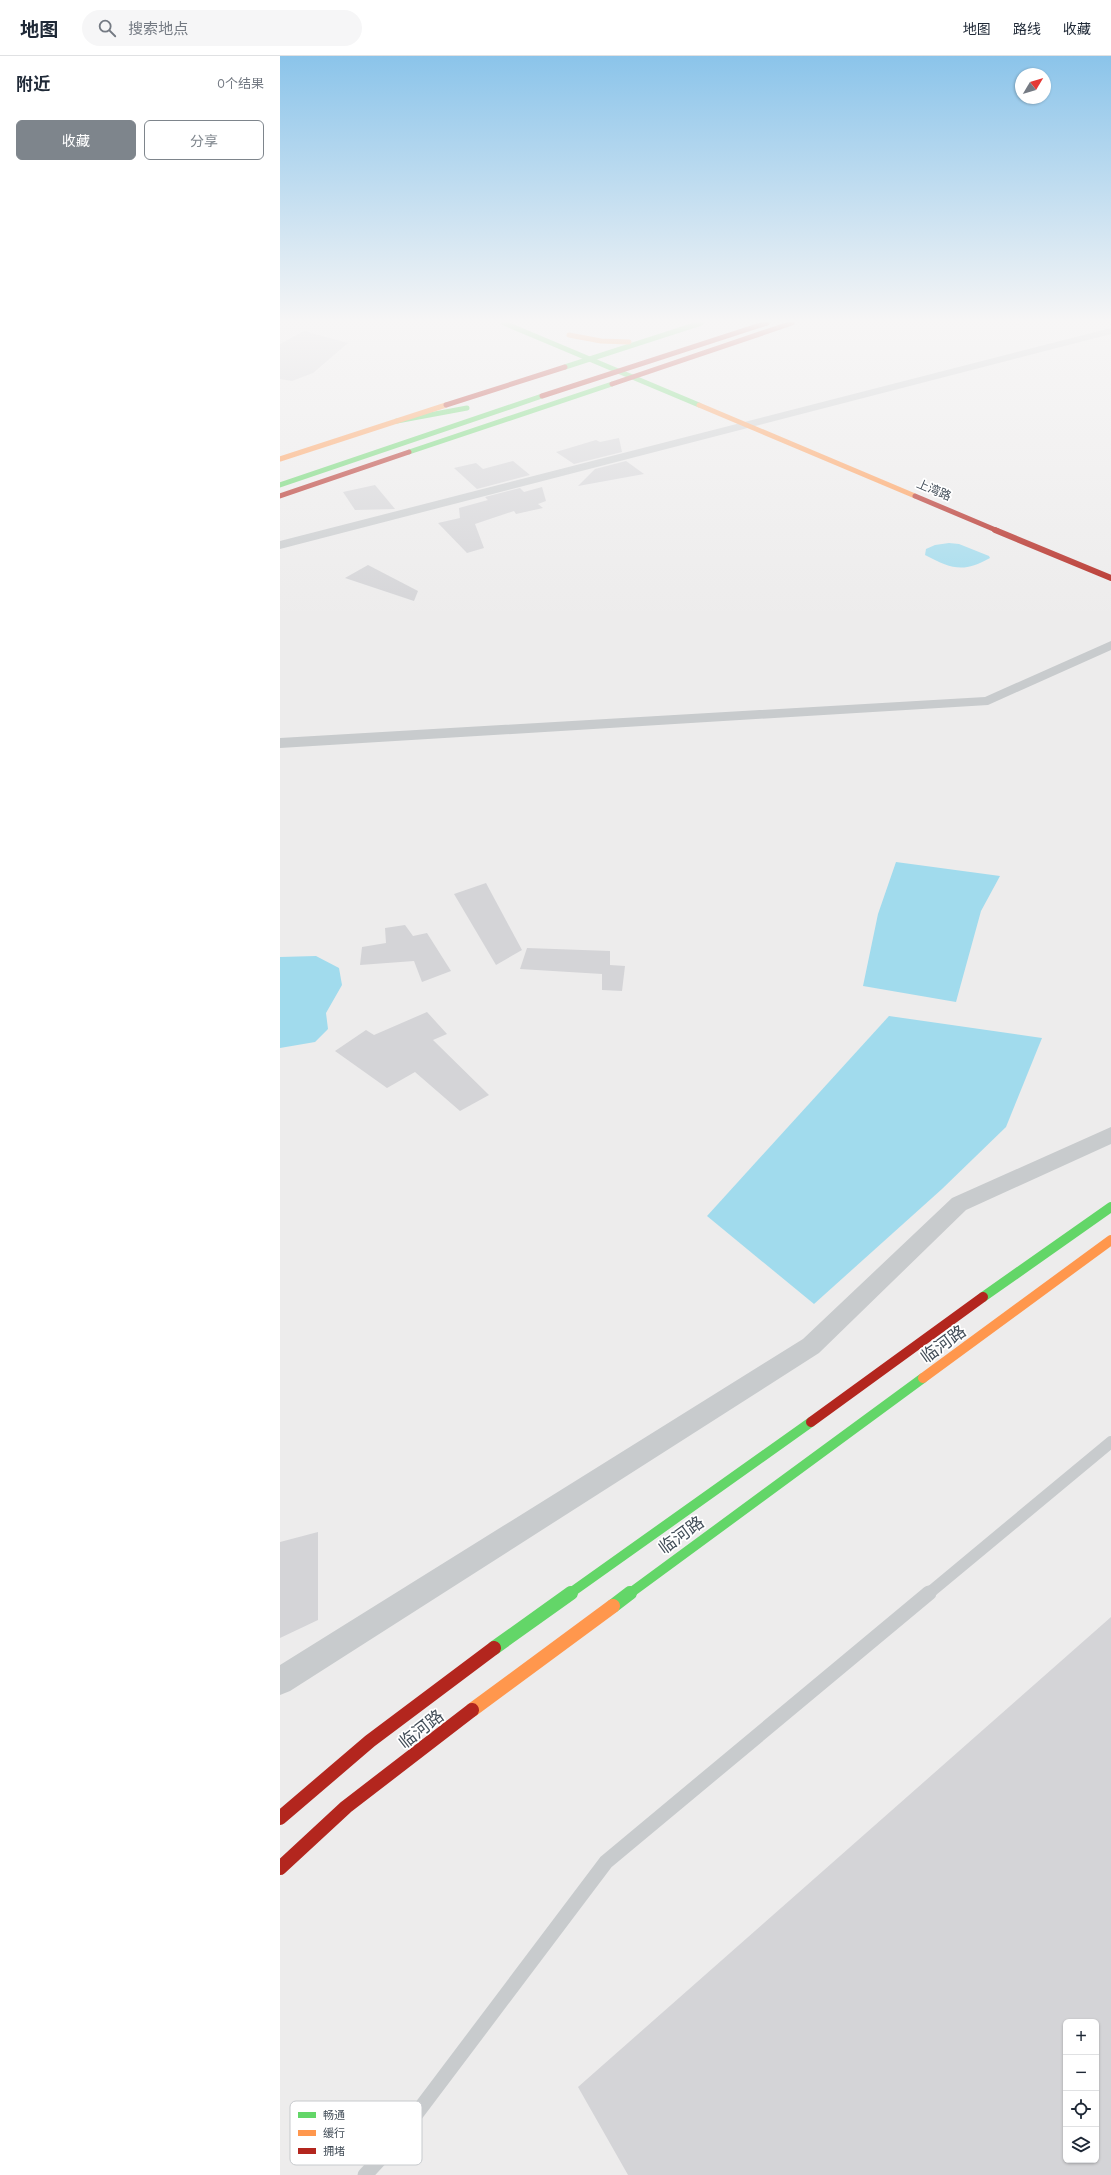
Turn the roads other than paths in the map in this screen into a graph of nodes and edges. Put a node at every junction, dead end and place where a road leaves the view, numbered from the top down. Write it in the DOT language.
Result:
graph roads {
  1 [pos="394,422"];
  2 [pos="425,422"];
  3 [pos="470,422"];
  4 [pos="503,422"];
  5 [pos="739,422"];
  6 [pos="757,422"];
  7 [pos="768,422"];
  8 [pos="494,425"];
  9 [pos="746,425"];
  10 [pos="776,426"];
  11 [pos="788,432"];
  12 [pos="423,438"];
  13 [pos="348,447"];
  14 [pos="280,458"];
  15 [pos="280,485"];
  16 [pos="280,496"];
  17 [pos="280,545"];
  18 [pos="1111,569"];
  19 [pos="1111,578"];
  20 [pos="1111,645"];
  21 [pos="280,743"];
  22 [pos="1111,1135"];
  23 [pos="1111,1207"];
  24 [pos="1111,1240"];
  25 [pos="1111,1442"];
  26 [pos="280,1681"];
  27 [pos="280,1818"];
  28 [pos="280,1868"];
  29 [pos="422,2106"];
  30 [pos="374,2165"];
  31 [pos="365,2175"];
  1 -- 14 [label="main road"];
  2 -- 13 [label="main road"];
  3 -- 12 [label="main road"];
  4 -- 8 [label="main road"];
  5 -- 9 [label="main road, 上湾路"];
  6 -- 9 [label="street"];
  7 -- 10 [label="main road"];
  8 -- 12 [label="main road"];
  8 -- 16 [label="main road"];
  9 -- 17 [label="street"];
  9 -- 19 [label="main road, 上湾路"];
  11 -- 18 [label="main road, 上湾路"];
  12 -- 15 [label="main road"];
  20 -- 21 [label="street"];
  22 -- 26 [label="street"];
  23 -- 27 [label="main road, 临河路"];
  24 -- 28 [label="main road, 临河路"];
  25 -- 29 [label="lane"];
  30 -- 31 [label="lane"];
}
